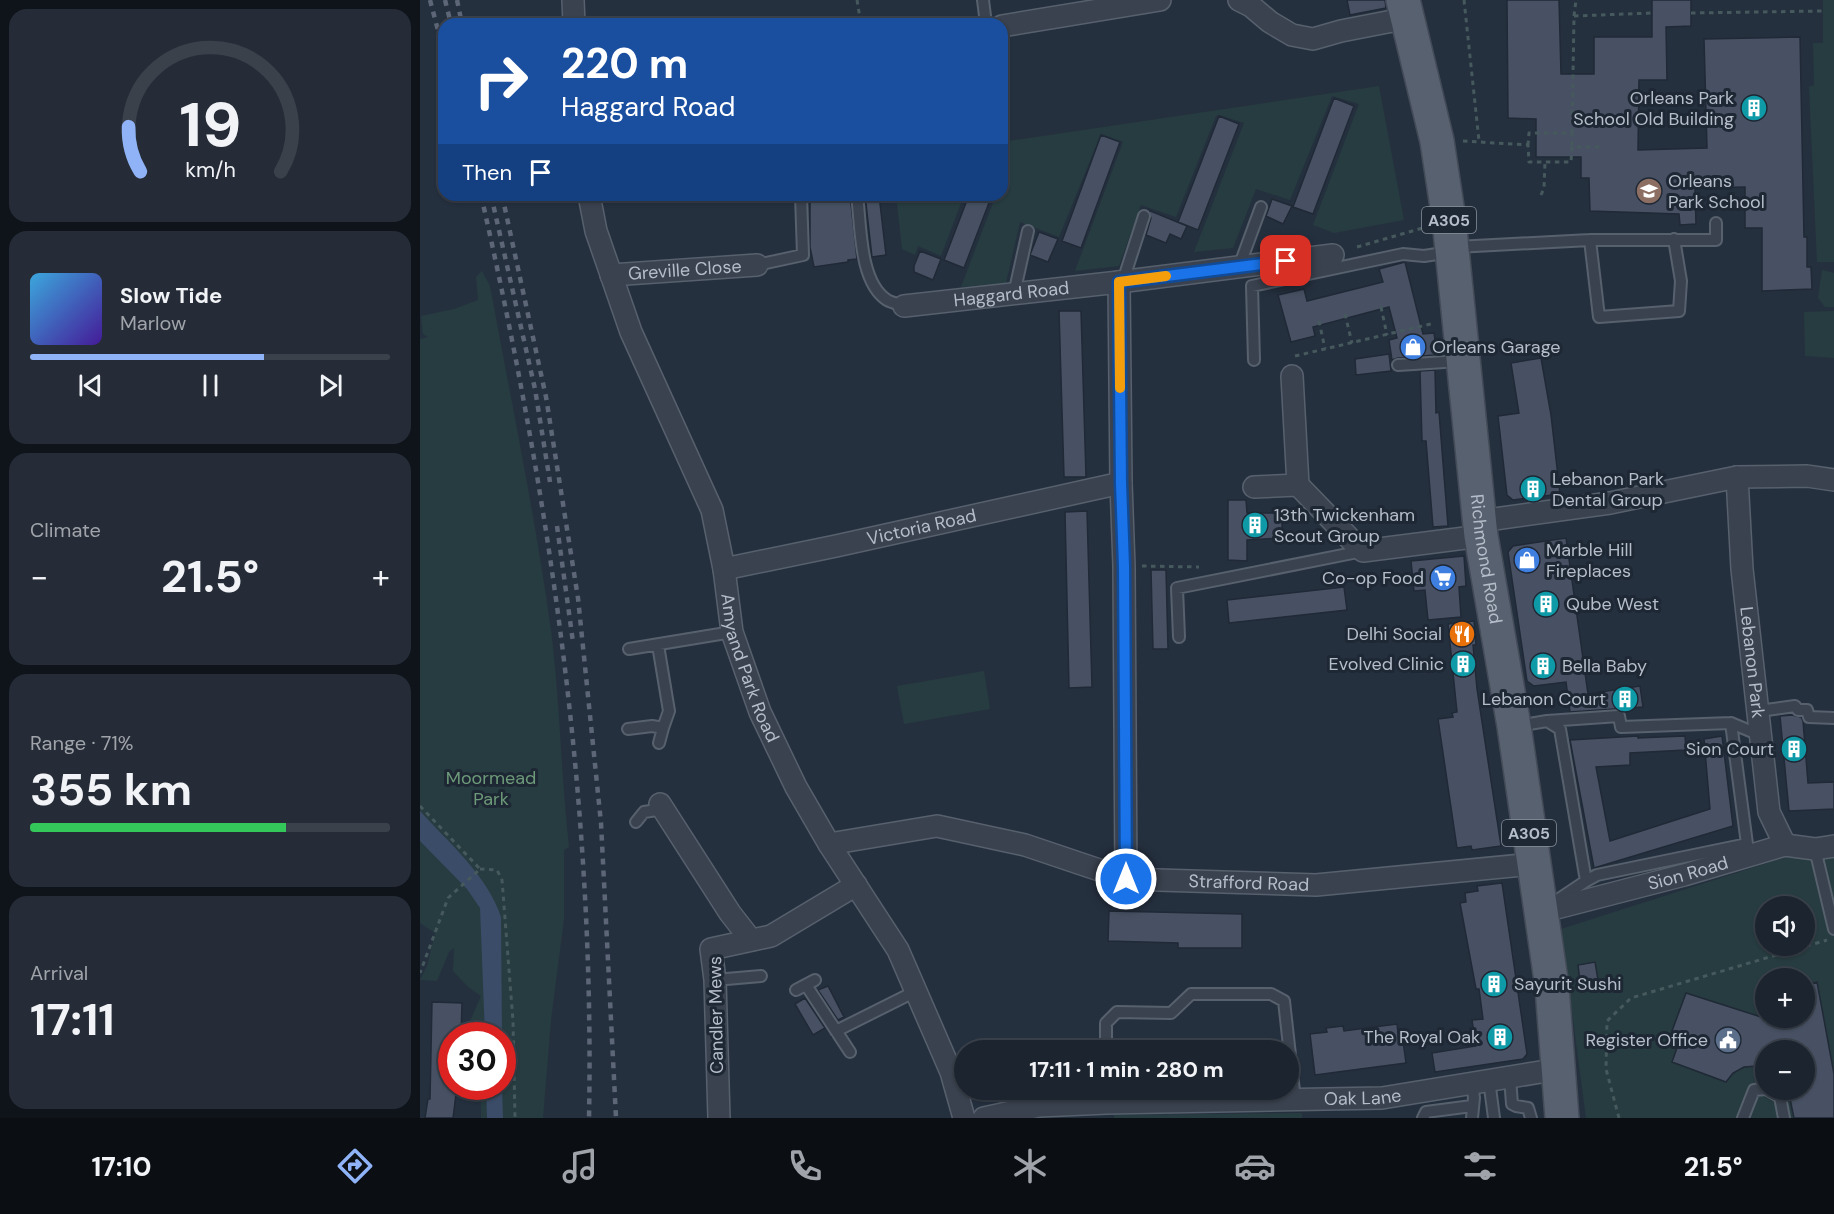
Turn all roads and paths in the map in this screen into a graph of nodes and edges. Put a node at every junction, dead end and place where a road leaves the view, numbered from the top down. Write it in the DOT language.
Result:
graph roads {
  1 [pos="573,0"];
  2 [pos="857,0"];
  3 [pos="983,0"];
  4 [pos="1160,0"];
  5 [pos="1239,0"];
  6 [pos="1464,0"];
  7 [pos="1576,0"];
  8 [pos="1101,5"];
  9 [pos="1406,9"];
  10 [pos="1822,10"];
  11 [pos="1652,13"];
  12 [pos="1691,13"];
  13 [pos="1574,16"];
  14 [pos="574,18"];
  15 [pos="860,18"];
  16 [pos="985,18"];
  17 [pos="1008,25"];
  18 [pos="1572,133"];
  19 [pos="1437,141"];
  20 [pos="1479,142"];
  21 [pos="1528,145"];
  22 [pos="1572,147"];
  23 [pos="1604,147"];
  24 [pos="1545,162"];
  25 [pos="1541,195"];
  26 [pos="590,201"];
  27 [pos="801,201"];
  28 [pos="858,201"];
  29 [pos="1261,207"];
  30 [pos="1144,216"];
  31 [pos="1716,223"];
  32 [pos="1028,231"];
  33 [pos="1452,239"];
  34 [pos="1674,239"];
  35 [pos="1590,240"];
  36 [pos="1333,255"];
  37 [pos="757,265"];
  38 [pos="1239,267"];
  39 [pos="611,275"];
  40 [pos="1121,281"];
  41 [pos="1014,294"];
  42 [pos="904,306"];
  43 [pos="1381,307"];
  44 [pos="1345,314"];
  45 [pos="1460,318"];
  46 [pos="1319,321"];
  47 [pos="1387,334"];
  48 [pos="1352,343"];
  49 [pos="1325,350"];
  50 [pos="1254,360"];
  51 [pos="1464,360"];
  52 [pos="1398,364"];
  53 [pos="1292,366"];
  54 [pos="1737,477"];
  55 [pos="1834,480"];
  56 [pos="1121,483"];
  57 [pos="1298,485"];
  58 [pos="1254,487"];
  59 [pos="1481,528"];
  60 [pos="1363,551"];
  61 [pos="724,569"];
  62 [pos="732,632"];
  63 [pos="1179,637"];
  64 [pos="658,645"];
  65 [pos="629,649"];
  66 [pos="1759,711"];
  67 [pos="1834,718"];
  68 [pos="1547,721"];
  69 [pos="1731,723"];
  70 [pos="1514,726"];
  71 [pos="663,728"];
  72 [pos="628,729"];
  73 [pos="1762,736"];
  74 [pos="659,743"];
  75 [pos="420,806"];
  76 [pos="662,806"];
  77 [pos="636,822"];
  78 [pos="829,844"];
  79 [pos="1747,844"];
  80 [pos="1785,845"];
  81 [pos="1825,848"];
  82 [pos="1533,864"];
  83 [pos="478,870"];
  84 [pos="1126,879"];
  85 [pos="1586,881"];
  86 [pos="855,885"];
  87 [pos="1541,912"];
  88 [pos="1834,929"];
  89 [pos="1834,938"];
  90 [pos="751,940"];
  91 [pos="420,973"];
  92 [pos="761,976"];
  93 [pos="715,980"];
  94 [pos="806,985"];
  95 [pos="916,991"];
  96 [pos="836,1031"];
  97 [pos="1106,1040"];
  98 [pos="1288,1040"];
  99 [pos="850,1052"];
  100 [pos="1559,1069"];
  101 [pos="1510,1077"];
  102 [pos="1481,1081"];
  103 [pos="1295,1100"];
  104 [pos="1299,1100"];
  105 [pos="1107,1103"];
  106 [pos="1512,1104"];
  107 [pos="1472,1106"];
  108 [pos="515,1118"];
  109 [pos="718,1118"];
  110 [pos="964,1118"];
  111 [pos="984,1118"];
  112 [pos="1423,1118"];
  113 [pos="1472,1118"];
  114 [pos="1494,1118"];
  115 [pos="1513,1118"];
  116 [pos="1531,1118"];
  117 [pos="1562,1118"];
  118 [pos="1619,1118"];
  119 [pos="1743,1118"];
  120 [pos="1784,1118"];
  1 -- 14 [label="street"];
  2 -- 15 [label="path"];
  3 -- 16 [label="lane"];
  4 -- 8 [label="street"];
  5 -- 9 [label="street"];
  6 -- 20 [label="path"];
  7 -- 13 [label="path"];
  8 -- 17 [label="street"];
  9 -- 19 [label="main road, Richmond Road / A305"];
  10 -- 12 [label="path"];
  11 -- 13 [label="path"];
  13 -- 18 [label="path"];
  18 -- 21 [label="path"];
  18 -- 22 [label="path"];
  19 -- 20 [label="path"];
  19 -- 33 [label="main road, Richmond Road / A305"];
  20 -- 21 [label="path"];
  21 -- 24 [label="path"];
  22 -- 23 [label="path"];
  22 -- 24 [label="path"];
  24 -- 25 [label="path"];
  26 -- 39 [label="street, Amyand Park Road"];
  27 -- 37 [label="lane"];
  28 -- 42 [label="lane"];
  29 -- 38 [label="lane"];
  30 -- 40 [label="lane"];
  31 -- 34 [label="lane"];
  32 -- 41 [label="lane"];
  33 -- 35 [label="lane"];
  33 -- 36 [label="path"];
  33 -- 45 [label="main road, Richmond Road / A305"];
  33 -- 50 [label="lane"];
  34 -- 35 [label="lane"];
  34 -- 35 [label="lane"];
  36 -- 38 [label="street, Haggard Road"];
  37 -- 39 [label="street, Greville Close"];
  38 -- 40 [label="street, Haggard Road"];
  39 -- 61 [label="street, Amyand Park Road"];
  40 -- 41 [label="street, Haggard Road"];
  40 -- 56 [label="street"];
  41 -- 42 [label="street, Haggard Road"];
  43 -- 47 [label="path"];
  44 -- 48 [label="path"];
  45 -- 47 [label="path"];
  45 -- 51 [label="main road, Richmond Road / A305"];
  46 -- 49 [label="path"];
  47 -- 48 [label="path"];
  48 -- 49 [label="path"];
  49 -- 53 [label="path"];
  51 -- 52 [label="lane"];
  51 -- 59 [label="main road, Richmond Road / A305"];
  53 -- 57 [label="street"];
  54 -- 55 [label="street"];
  54 -- 59 [label="street"];
  54 -- 66 [label="street, Lebanon Park"];
  56 -- 61 [label="street, Victoria Road"];
  56 -- 84 [label="street"];
  57 -- 58 [label="street"];
  57 -- 60 [label="street"];
  59 -- 60 [label="street"];
  59 -- 70 [label="main road, Richmond Road / A305"];
  60 -- 63 [label="lane"];
  61 -- 62 [label="street, Amyand Park Road"];
  62 -- 64 [label="lane"];
  62 -- 78 [label="street, Amyand Park Road"];
  64 -- 65 [label="lane"];
  64 -- 71 [label="lane"];
  66 -- 67 [label="lane"];
  66 -- 73 [label="street, Lebanon Park"];
  68 -- 69 [label="lane"];
  68 -- 70 [label="lane"];
  68 -- 85 [label="lane"];
  69 -- 73 [label="lane"];
  69 -- 79 [label="lane"];
  70 -- 82 [label="main road, Richmond Road / A305"];
  71 -- 72 [label="lane"];
  71 -- 74 [label="lane"];
  73 -- 80 [label="street, Lebanon Park"];
  75 -- 83 [label="path"];
  76 -- 77 [label="lane"];
  76 -- 90 [label="street"];
  78 -- 84 [label="street, Strafford Road"];
  78 -- 86 [label="street, Amyand Park Road"];
  79 -- 80 [label="lane"];
  79 -- 85 [label="lane"];
  80 -- 81 [label="street, Sion Road"];
  80 -- 87 [label="street, Sion Road"];
  81 -- 88 [label="lane"];
  82 -- 84 [label="street, Strafford Road"];
  82 -- 87 [label="main road, Richmond Road / A305"];
  83 -- 91 [label="path"];
  83 -- 108 [label="path"];
  85 -- 87 [label="lane"];
  86 -- 90 [label="street, Candler Mews"];
  86 -- 95 [label="street, Amyand Park Road"];
  87 -- 100 [label="main road, Richmond Road / A305"];
  89 -- 118 [label="path"];
  90 -- 93 [label="street, Candler Mews"];
  92 -- 93 [label="lane"];
  93 -- 109 [label="street, Candler Mews"];
  94 -- 96 [label="lane"];
  95 -- 96 [label="lane"];
  95 -- 110 [label="street, Amyand Park Road"];
  96 -- 99 [label="lane"];
  97 -- 98 [label="lane"];
  100 -- 101 [label="street, Oak Lane"];
  100 -- 117 [label="main road, Richmond Road / A305"];
  101 -- 102 [label="street, Oak Lane"];
  101 -- 106 [label="lane"];
  102 -- 104 [label="street, Oak Lane"];
  102 -- 107 [label="lane"];
  102 -- 114 [label="lane"];
  103 -- 105 [label="street, Oak Lane"];
  105 -- 111 [label="street, Oak Lane"];
  106 -- 115 [label="lane"];
  106 -- 116 [label="lane"];
  107 -- 112 [label="lane"];
  107 -- 113 [label="lane"];
  119 -- 120 [label="lane"];
}
